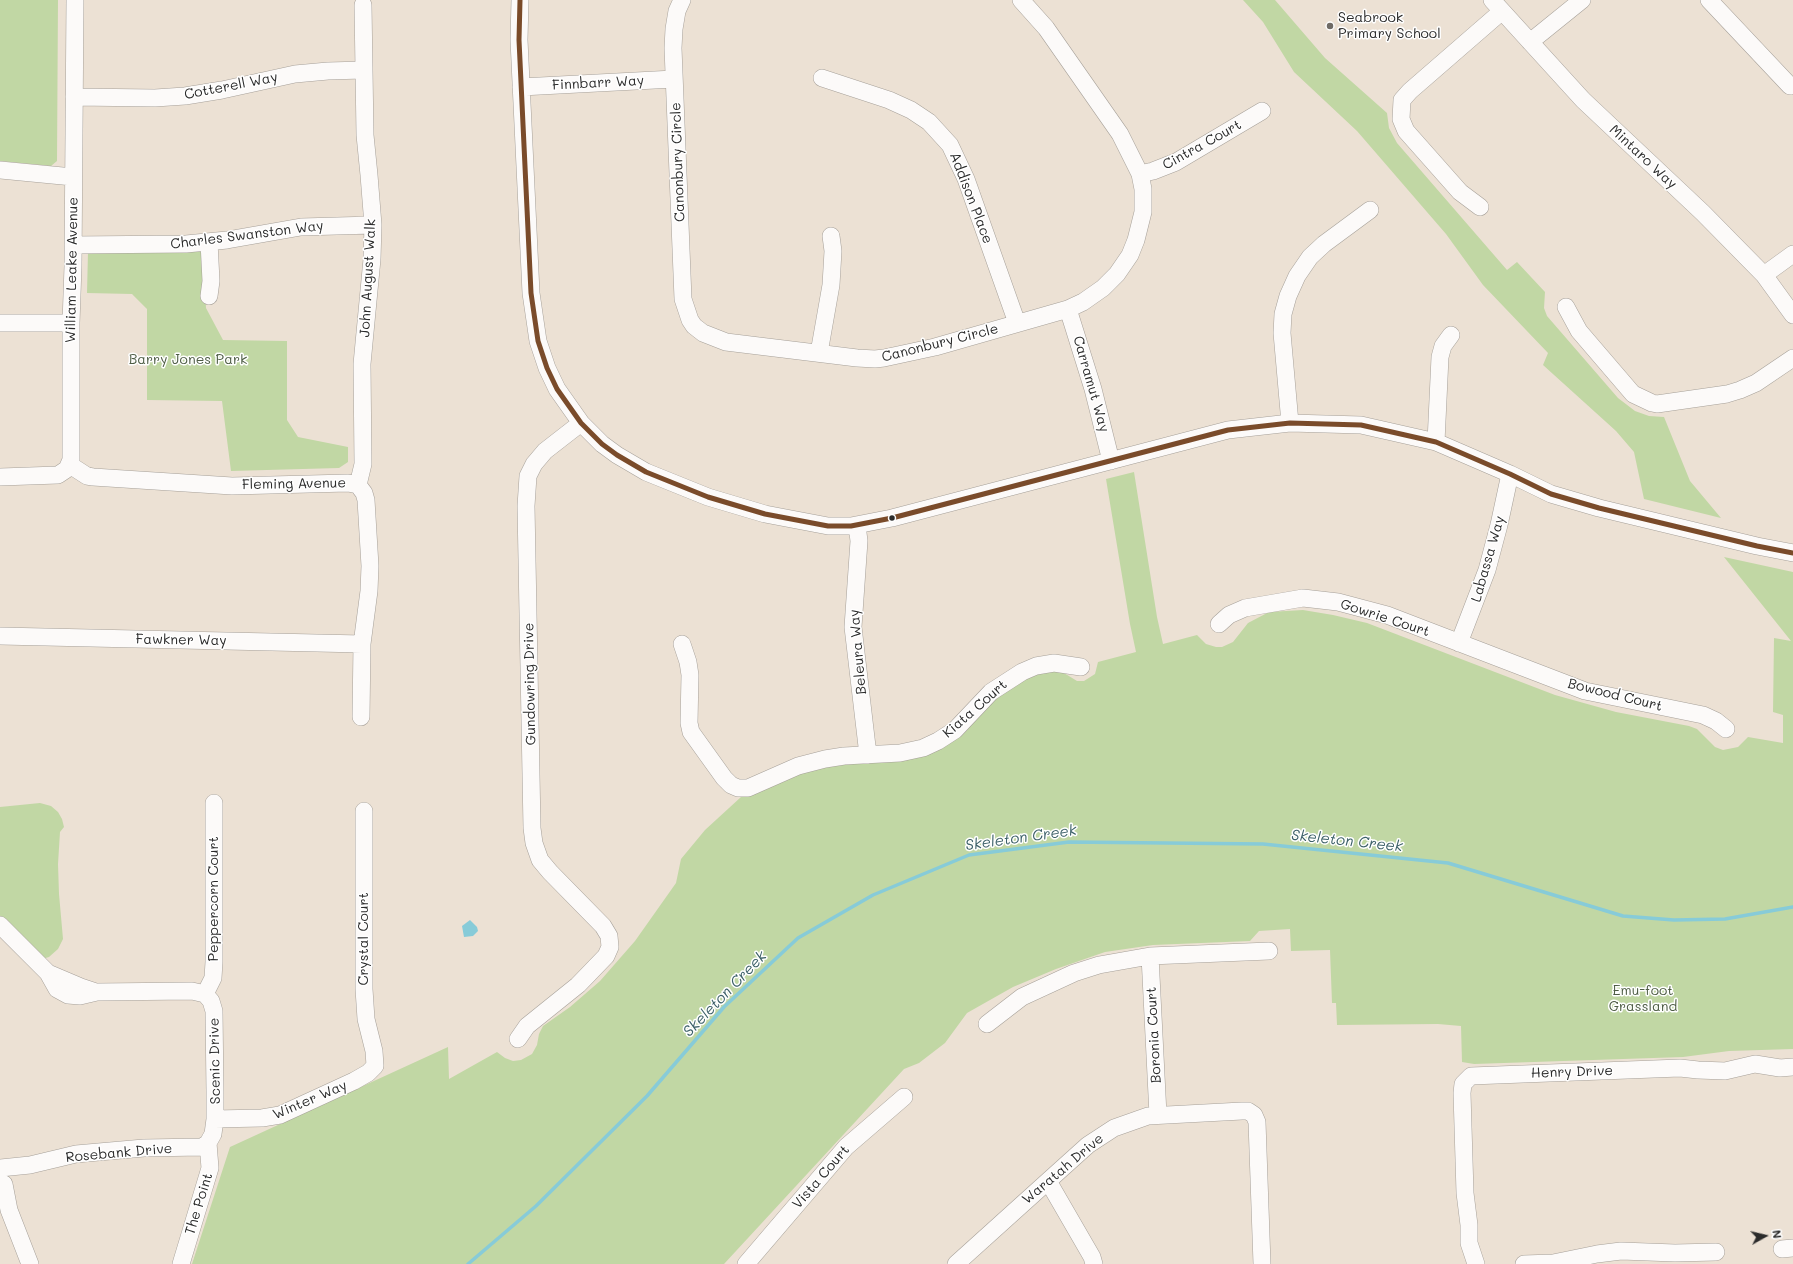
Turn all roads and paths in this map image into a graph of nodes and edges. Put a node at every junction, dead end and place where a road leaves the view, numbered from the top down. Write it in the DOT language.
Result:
graph roads {
  1 [pos="75,0"];
  2 [pos="520,0"];
  3 [pos="682,0"];
  4 [pos="1021,0"];
  5 [pos="1582,0"];
  6 [pos="1709,0"];
  7 [pos="363,5"];
  8 [pos="1496,6"];
  9 [pos="1530,42"];
  10 [pos="363,70"];
  11 [pos="822,78"];
  12 [pos="674,79"];
  13 [pos="1790,86"];
  14 [pos="522,87"];
  15 [pos="74,97"];
  16 [pos="1262,110"];
  17 [pos="0,170"];
  18 [pos="1140,174"];
  19 [pos="73,177"];
  20 [pos="1480,207"];
  21 [pos="1370,210"];
  22 [pos="373,225"];
  23 [pos="830,236"];
  24 [pos="209,242"];
  25 [pos="73,245"];
  26 [pos="1793,254"];
  27 [pos="1764,275"];
  28 [pos="209,296"];
  29 [pos="1566,306"];
  30 [pos="1068,309"];
  31 [pos="1793,315"];
  32 [pos="0,323"];
  33 [pos="71,323"];
  34 [pos="1017,324"];
  35 [pos="1450,335"];
  36 [pos="819,353"];
  37 [pos="1793,358"];
  38 [pos="581,423"];
  39 [pos="1290,423"];
  40 [pos="1436,442"];
  41 [pos="1112,460"];
  42 [pos="70,465"];
  43 [pos="1510,474"];
  44 [pos="0,477"];
  45 [pos="358,485"];
  46 [pos="857,525"];
  47 [pos="1793,553"];
  48 [pos="1219,624"];
  49 [pos="0,636"];
  50 [pos="1459,642"];
  51 [pos="362,644"];
  52 [pos="682,644"];
  53 [pos="1081,667"];
  54 [pos="361,717"];
  55 [pos="1726,729"];
  56 [pos="868,754"];
  57 [pos="214,803"];
  58 [pos="364,811"];
  59 [pos="0,925"];
  60 [pos="1269,951"];
  61 [pos="1150,956"];
  62 [pos="205,994"];
  63 [pos="987,1024"];
  64 [pos="518,1039"];
  65 [pos="1793,1062"];
  66 [pos="375,1066"];
  67 [pos="1793,1067"];
  68 [pos="1680,1068"];
  69 [pos="904,1097"];
  70 [pos="1158,1115"];
  71 [pos="215,1119"];
  72 [pos="208,1143"];
  73 [pos="2,1178"];
  74 [pos="1048,1181"];
  75 [pos="1465,1192"];
  76 [pos="4,1205"];
  77 [pos="1716,1252"];
  78 [pos="30,1264"];
  79 [pos="181,1264"];
  80 [pos="746,1264"];
  81 [pos="956,1264"];
  82 [pos="1094,1264"];
  83 [pos="1262,1264"];
  84 [pos="1464,1264"];
  85 [pos="1476,1264"];
  86 [pos="1524,1264"];
  1 -- 15 [label="street, William Leake Avenue"];
  2 -- 14 [label="street"];
  3 -- 12 [label="street, Canonbury Circle"];
  4 -- 18 [label="street, Canonbury Circle"];
  5 -- 9 [label="street"];
  6 -- 13 [label="street"];
  7 -- 10 [label="street, John August Walk"];
  8 -- 9 [label="street, Mintaro Way"];
  8 -- 20 [label="street"];
  9 -- 27 [label="street, Mintaro Way"];
  10 -- 15 [label="street, Cotterell Way"];
  10 -- 22 [label="street, John August Walk"];
  11 -- 34 [label="street, Addison Place"];
  12 -- 14 [label="street, Finnbarr Way"];
  12 -- 36 [label="street, Canonbury Circle"];
  14 -- 38 [label="street"];
  15 -- 19 [label="street, William Leake Avenue"];
  16 -- 18 [label="street, Cintra Court"];
  17 -- 19 [label="street"];
  18 -- 30 [label="street, Canonbury Circle"];
  19 -- 25 [label="street, William Leake Avenue"];
  21 -- 39 [label="street"];
  22 -- 24 [label="street, Charles Swanston Way"];
  22 -- 45 [label="street, John August Walk"];
  23 -- 36 [label="street"];
  24 -- 25 [label="street, Charles Swanston Way"];
  24 -- 28 [label="street"];
  25 -- 33 [label="street, William Leake Avenue"];
  26 -- 27 [label="street"];
  27 -- 31 [label="street, Mintaro Way"];
  29 -- 37 [label="street"];
  30 -- 34 [label="street, Canonbury Circle"];
  30 -- 41 [label="street, Carramut Way"];
  32 -- 33 [label="street"];
  33 -- 42 [label="street, William Leake Avenue"];
  34 -- 36 [label="street, Canonbury Circle"];
  35 -- 40 [label="street"];
  38 -- 46 [label="street"];
  38 -- 64 [label="street, Gundowring Drive"];
  39 -- 40 [label="street"];
  39 -- 41 [label="street"];
  40 -- 43 [label="street"];
  41 -- 46 [label="street"];
  42 -- 44 [label="street"];
  42 -- 45 [label="street, Fleming Avenue"];
  43 -- 47 [label="street"];
  43 -- 50 [label="street, Labassa Way"];
  45 -- 51 [label="street, Fleming Avenue"];
  46 -- 56 [label="street, Beleura Way"];
  48 -- 50 [label="street, Gowrie Court"];
  49 -- 51 [label="street, Fawkner Way"];
  50 -- 55 [label="street, Bowood Court"];
  51 -- 54 [label="street, Fleming Avenue"];
  52 -- 56 [label="street, Kiata Court"];
  53 -- 56 [label="street, Kiata Court"];
  57 -- 62 [label="street, Peppercorn Court"];
  58 -- 66 [label="street, Crystal Court"];
  59 -- 62 [label="street"];
  60 -- 61 [label="street"];
  61 -- 63 [label="street"];
  61 -- 70 [label="street, Boronia Court"];
  62 -- 71 [label="street, Scenic Drive"];
  65 -- 68 [label="street, Henry Drive"];
  66 -- 71 [label="street, Winter Way"];
  67 -- 68 [label="street, Henry Drive"];
  68 -- 75 [label="street, Henry Drive"];
  69 -- 80 [label="street, Vista Court"];
  70 -- 74 [label="street, Waratah Drive"];
  70 -- 83 [label="street, Waratah Drive"];
  71 -- 72 [label="street, Scenic Drive"];
  72 -- 73 [label="street, Rosebank Drive"];
  72 -- 79 [label="street, The Point"];
  73 -- 76 [label="street"];
  74 -- 81 [label="street, Waratah Drive"];
  74 -- 82 [label="street"];
  75 -- 84 [label="street"];
  75 -- 85 [label="street"];
  76 -- 78 [label="street"];
  77 -- 86 [label="street"];
}
